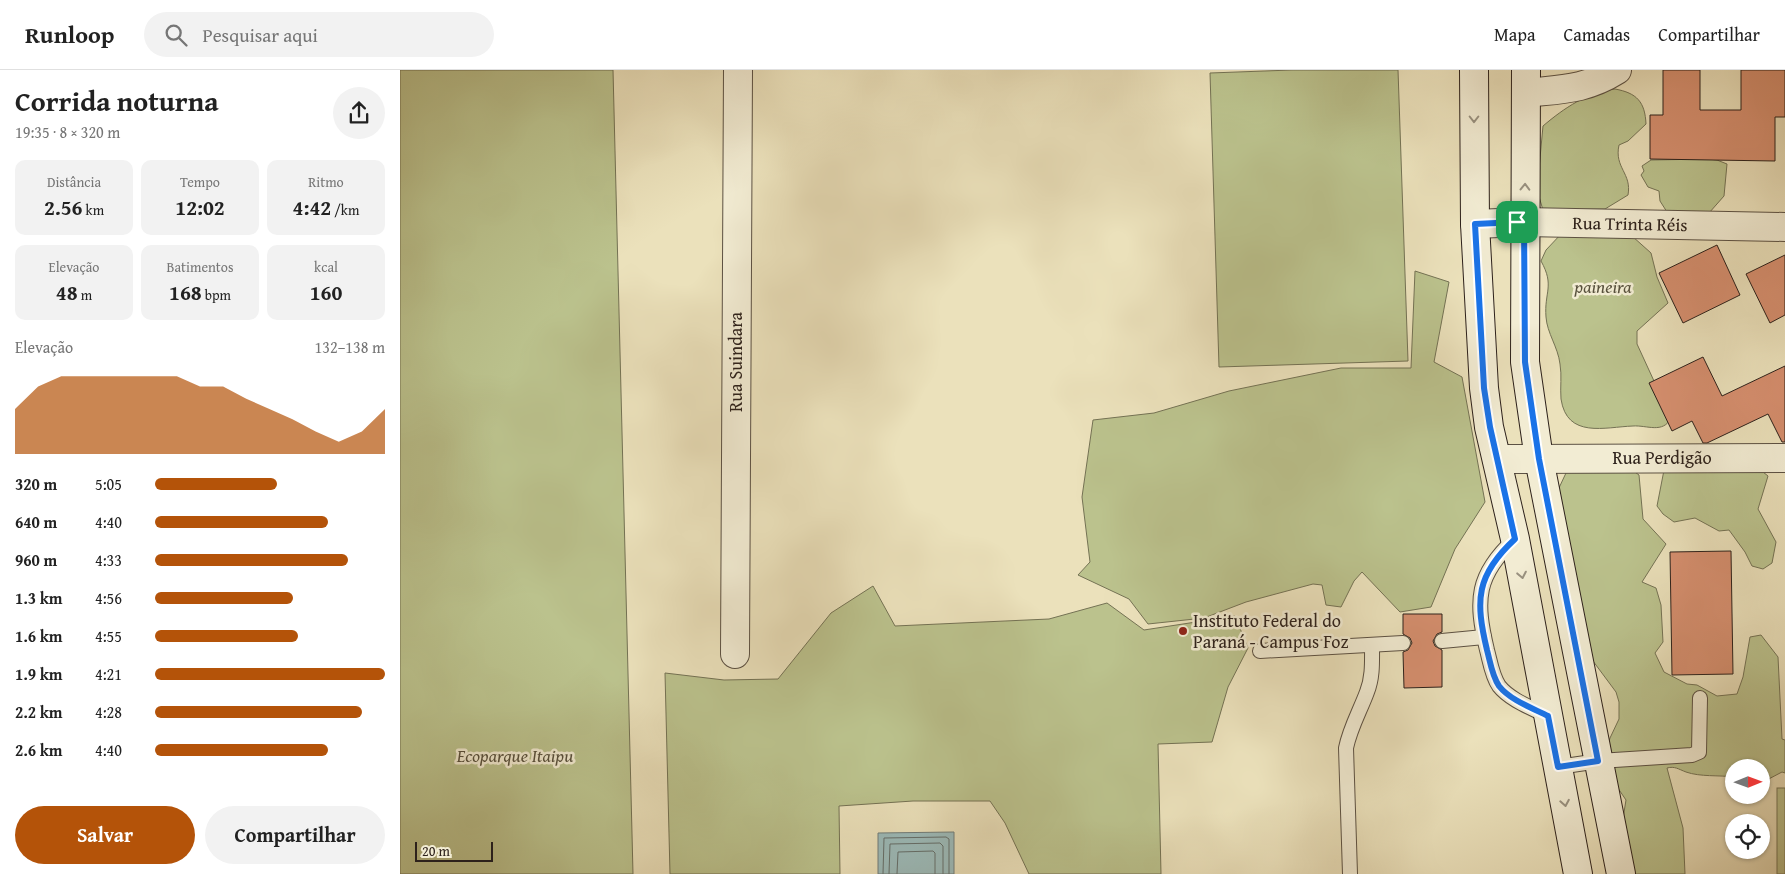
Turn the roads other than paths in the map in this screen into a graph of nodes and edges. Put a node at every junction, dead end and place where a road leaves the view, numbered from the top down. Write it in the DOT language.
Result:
graph roads {
  1 [pos="738,70"];
  2 [pos="1474,70"];
  3 [pos="1617,70"];
  4 [pos="1526,81"];
  5 [pos="1524,222"];
  6 [pos="1784,223"];
  7 [pos="1475,224"];
  8 [pos="1785,458"];
  9 [pos="1497,459"];
  10 [pos="1539,459"];
  11 [pos="1515,539"];
  12 [pos="1484,637"];
  13 [pos="1442,641"];
  14 [pos="1403,643"];
  15 [pos="1372,645"];
  16 [pos="1260,651"];
  17 [pos="735,654"];
  18 [pos="1700,698"];
  19 [pos="1548,716"];
  20 [pos="1598,761"];
  21 [pos="1558,767"];
  22 [pos="1350,874"];
  23 [pos="1578,874"];
  24 [pos="1621,874"];
  1 -- 17 [label="street, Rua Suindara"];
  2 -- 7 [label="street, one-way"];
  3 -- 4 [label="street"];
  5 -- 4 [label="street, one-way"];
  5 -- 6 [label="street, Rua Trinta Réis"];
  5 -- 7 [label="street, Rua Trinta Réis"];
  5 -- 10 [label="street"];
  7 -- 9 [label="street"];
  8 -- 10 [label="street, Rua Perdigão"];
  9 -- 10 [label="street, Rua Perdigão"];
  9 -- 11 [label="street"];
  10 -- 20 [label="street"];
  11 -- 12 [label="lane"];
  11 -- 19 [label="street, one-way"];
  12 -- 13 [label="lane"];
  12 -- 19 [label="lane"];
  14 -- 15 [label="lane"];
  15 -- 16 [label="lane"];
  15 -- 22 [label="lane"];
  18 -- 20 [label="lane"];
  19 -- 21 [label="street"];
  20 -- 21 [label="lane"];
  20 -- 24 [label="street"];
  21 -- 23 [label="street, one-way"];
}
